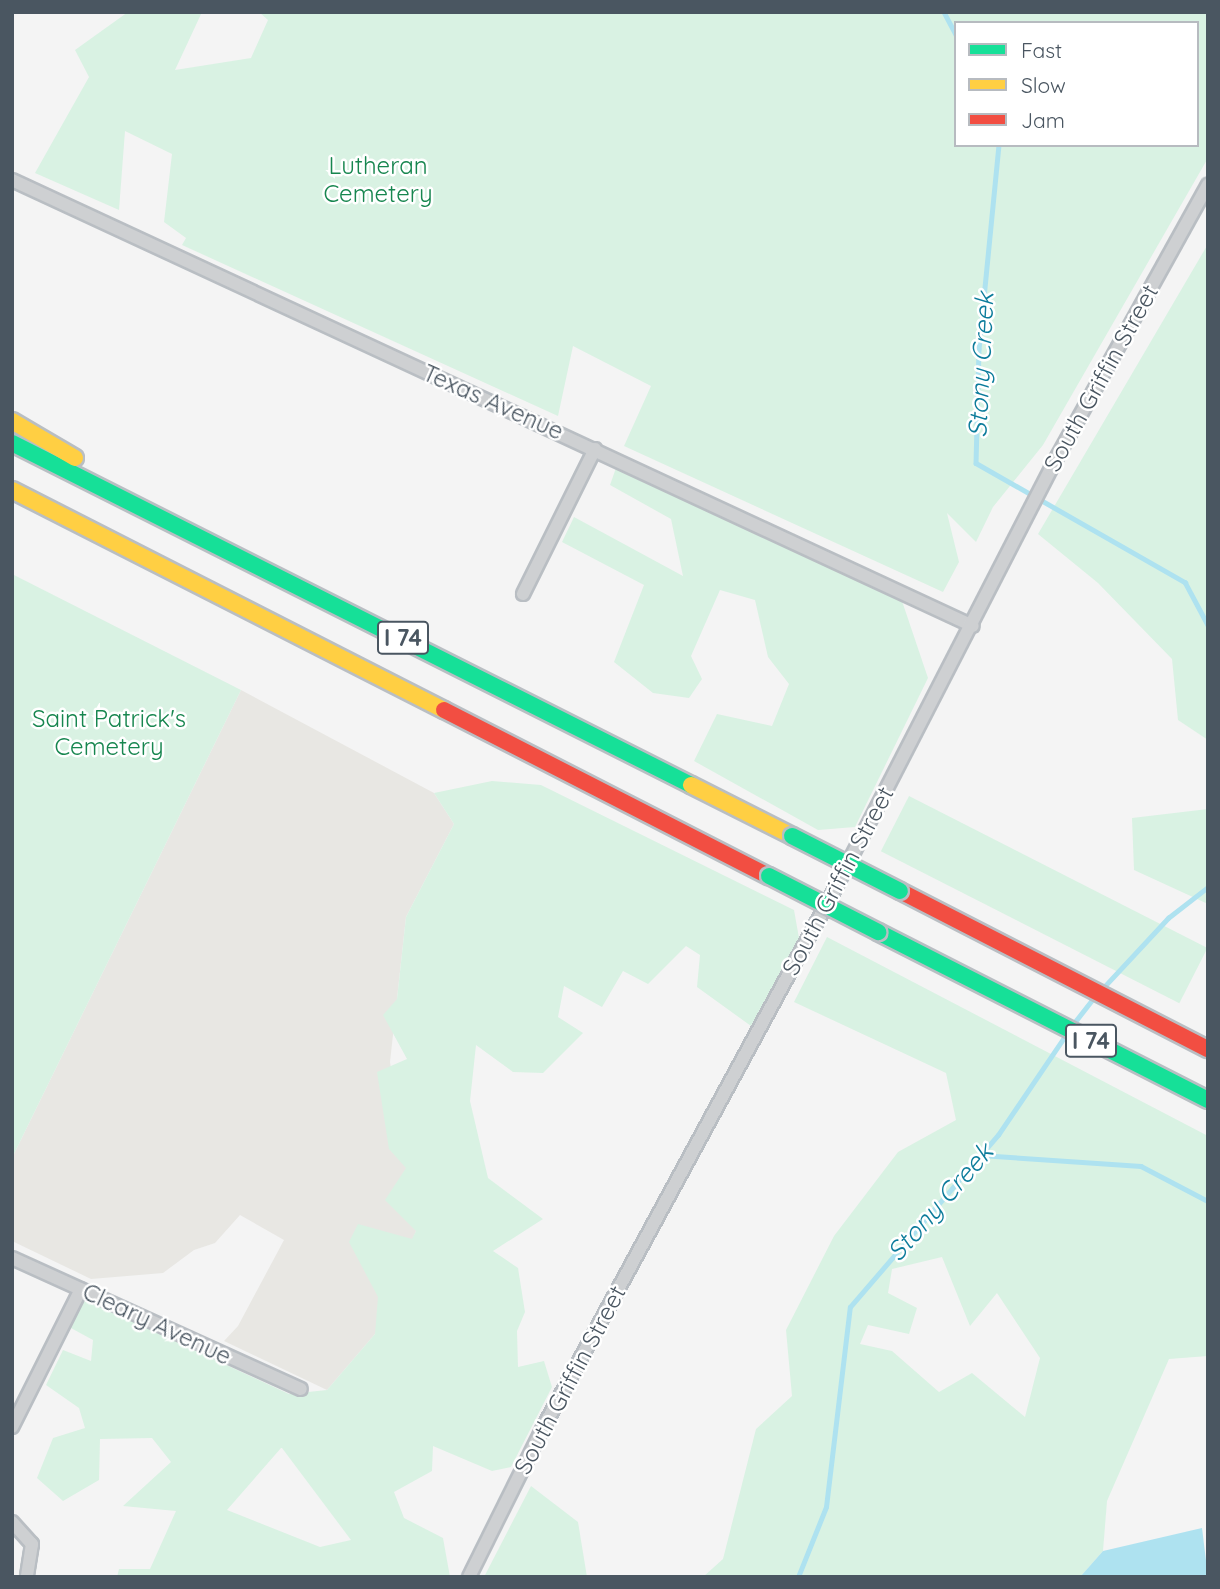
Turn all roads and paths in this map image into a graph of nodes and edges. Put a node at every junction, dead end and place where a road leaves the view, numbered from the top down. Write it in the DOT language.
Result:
graph roads {
  1 [pos="12,180"];
  2 [pos="1207,190"];
  3 [pos="12,421"];
  4 [pos="12,443"];
  5 [pos="595,449"];
  6 [pos="12,490"];
  7 [pos="216,542"];
  8 [pos="523,594"];
  9 [pos="973,626"];
  10 [pos="1203,1046"];
  11 [pos="1208,1100"];
  12 [pos="12,1258"];
  13 [pos="81,1289"];
  14 [pos="301,1389"];
  15 [pos="12,1427"];
  16 [pos="12,1522"];
  17 [pos="27,1577"];
  18 [pos="469,1577"];
  1 -- 5 [label="street, Texas Avenue"];
  2 -- 9 [label="street, South Griffin Street"];
  3 -- 7 [label="highway"];
  4 -- 7 [label="highway, I 74"];
  5 -- 8 [label="street"];
  5 -- 9 [label="street, Texas Avenue"];
  6 -- 11 [label="highway, I 74, bridge"];
  7 -- 10 [label="highway, I 74, bridge"];
  9 -- 18 [label="street, South Griffin Street"];
  12 -- 13 [label="street, Cleary Avenue"];
  13 -- 14 [label="street, Cleary Avenue"];
  13 -- 15 [label="street"];
  16 -- 17 [label="street"];
}
